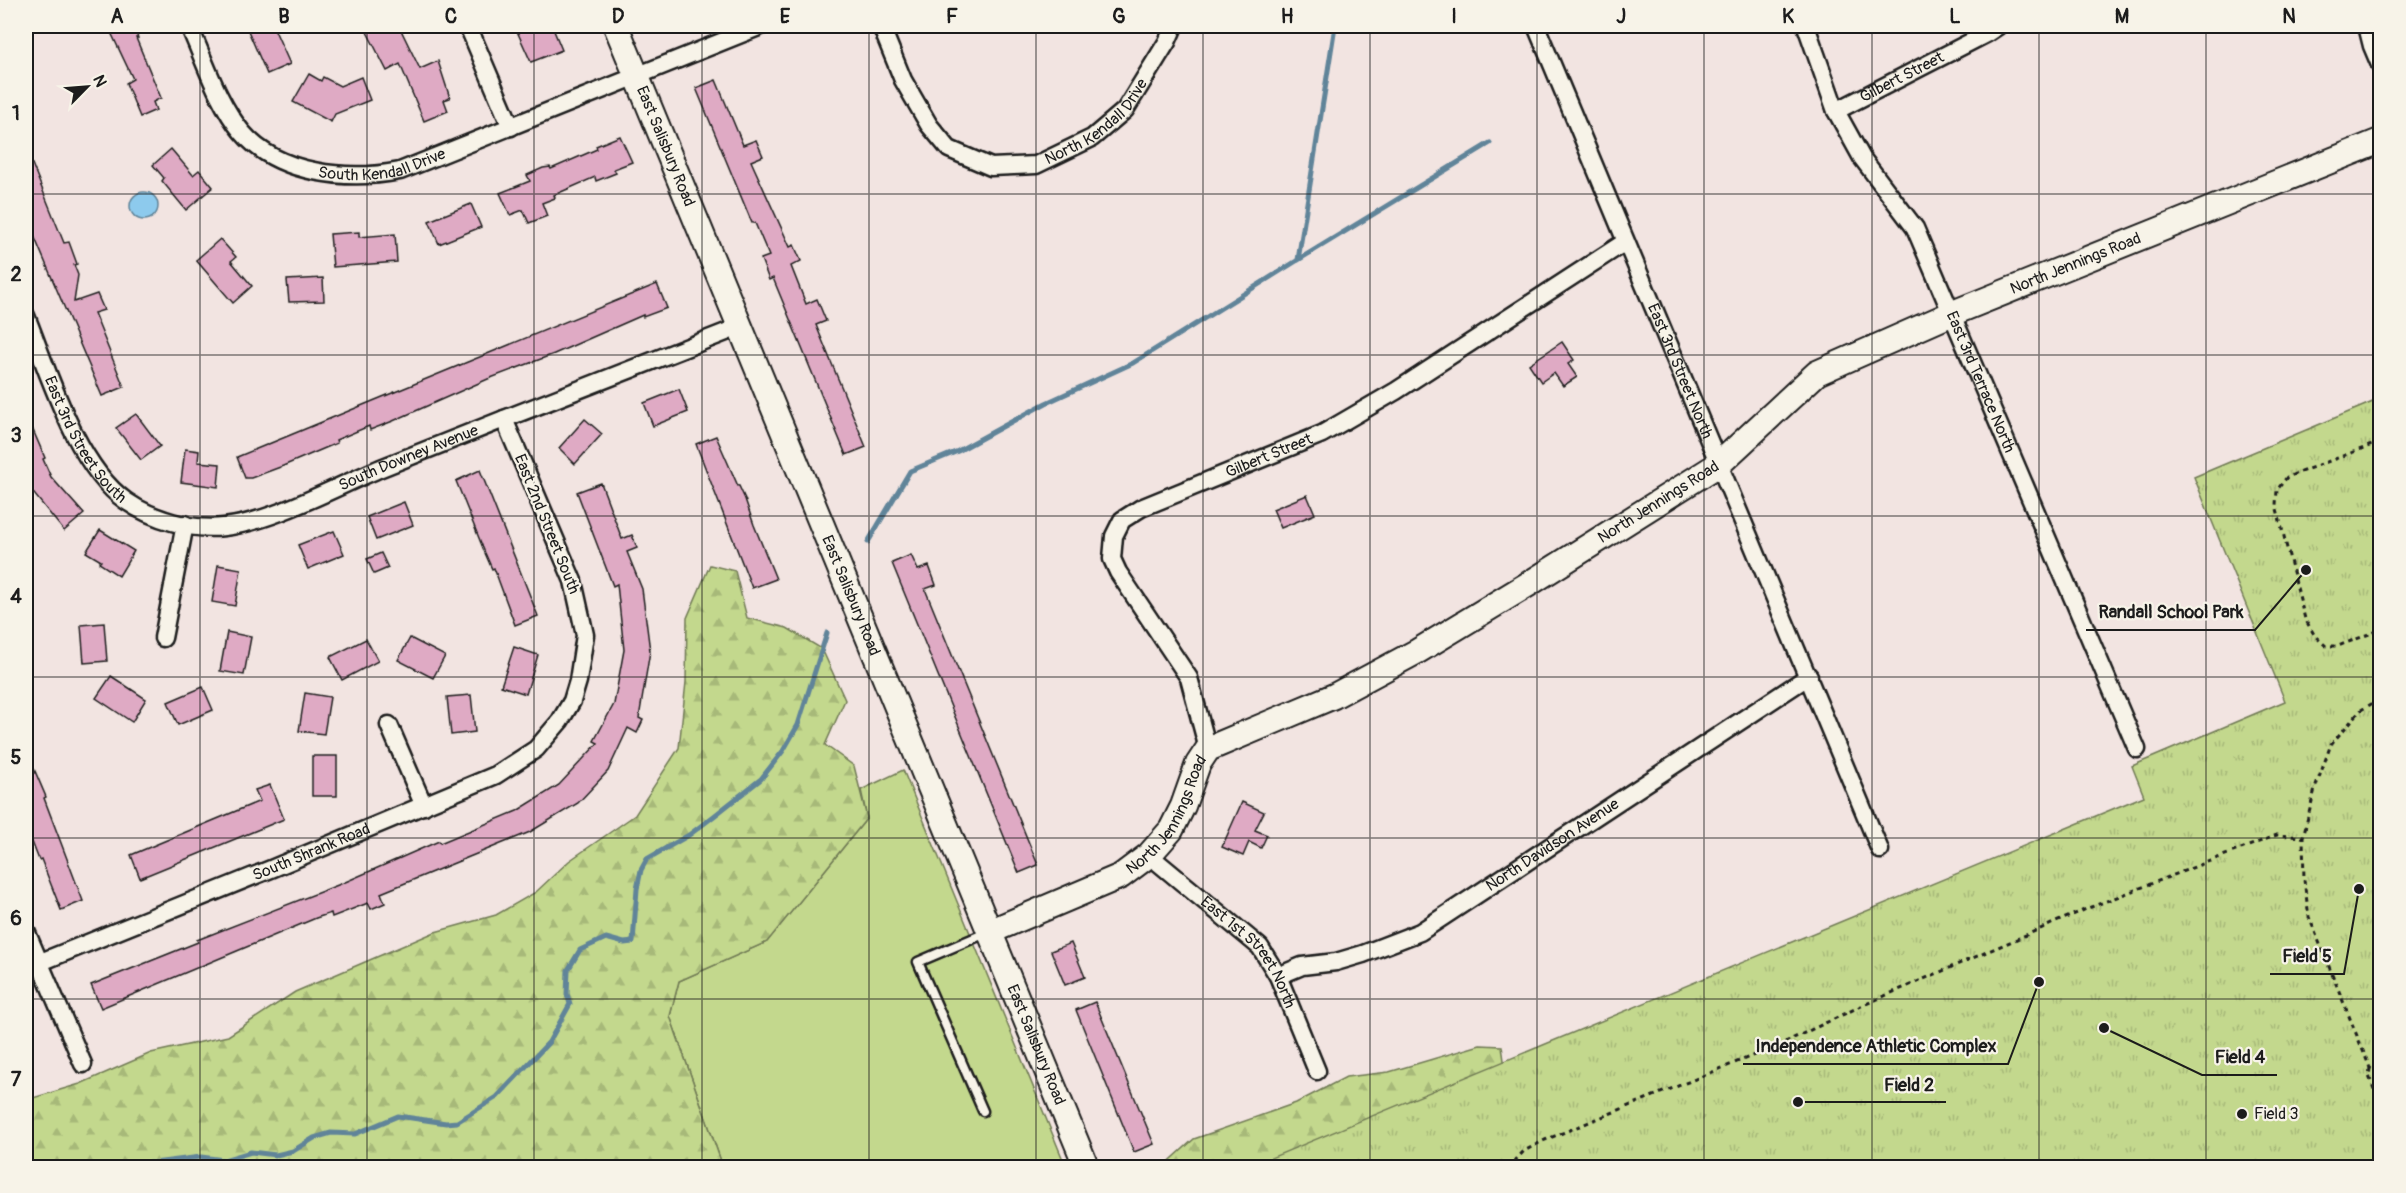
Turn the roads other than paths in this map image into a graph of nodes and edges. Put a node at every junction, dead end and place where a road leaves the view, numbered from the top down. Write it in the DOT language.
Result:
graph roads {
  1 [pos="189,26"];
  2 [pos="468,26"];
  3 [pos="616,26"];
  4 [pos="761,26"];
  5 [pos="881,26"];
  6 [pos="1159,26"];
  7 [pos="1174,26"];
  8 [pos="1536,26"];
  9 [pos="1806,26"];
  10 [pos="1998,26"];
  11 [pos="2367,26"];
  12 [pos="1167,42"];
  13 [pos="2380,65"];
  14 [pos="636,76"];
  15 [pos="1836,111"];
  16 [pos="511,127"];
  17 [pos="2380,141"];
  18 [pos="1624,242"];
  19 [pos="1953,313"];
  20 [pos="26,316"];
  21 [pos="739,327"];
  22 [pos="504,419"];
  23 [pos="1719,464"];
  24 [pos="184,525"];
  25 [pos="163,638"];
  26 [pos="1809,676"];
  27 [pos="572,701"];
  28 [pos="389,725"];
  29 [pos="1208,749"];
  30 [pos="2137,749"];
  31 [pos="423,806"];
  32 [pos="1880,850"];
  33 [pos="1149,855"];
  34 [pos="26,931"];
  35 [pos="990,932"];
  36 [pos="32,966"];
  37 [pos="1278,976"];
  38 [pos="83,1064"];
  39 [pos="1317,1071"];
  40 [pos="982,1111"];
  41 [pos="1087,1167"];
  1 -- 16 [label="street, South Kendall Drive"];
  2 -- 16 [label="street"];
  3 -- 14 [label="street, East Salisbury Road"];
  4 -- 14 [label="street"];
  5 -- 12 [label="street, North Kendall Drive"];
  6 -- 12 [label="street"];
  7 -- 12 [label="street, North Kendall Drive"];
  8 -- 18 [label="street, East 3rd Street North"];
  9 -- 15 [label="street, East 3rd Terrace North"];
  10 -- 15 [label="street, Gilbert Street"];
  11 -- 13 [label="street"];
  14 -- 16 [label="street, South Kendall Drive"];
  14 -- 21 [label="street, East Salisbury Road"];
  15 -- 19 [label="street, East 3rd Terrace North"];
  17 -- 19 [label="street, North Jennings Road"];
  18 -- 23 [label="street, East 3rd Street North"];
  18 -- 29 [label="street, Gilbert Street"];
  19 -- 23 [label="street, North Jennings Road"];
  19 -- 30 [label="street, East 3rd Terrace North"];
  20 -- 24 [label="street, East 3rd Street South"];
  21 -- 22 [label="street, South Downey Avenue"];
  21 -- 35 [label="street, East Salisbury Road"];
  22 -- 24 [label="street, South Downey Avenue"];
  22 -- 27 [label="street, East 2nd Street South"];
  23 -- 26 [label="street, East 3rd Street North"];
  23 -- 29 [label="street, North Jennings Road"];
  24 -- 25 [label="street"];
  26 -- 32 [label="street, East 3rd Street North"];
  26 -- 37 [label="street, North Davidson Avenue"];
  27 -- 31 [label="street, South Shrank Road"];
  28 -- 31 [label="street"];
  29 -- 33 [label="street, North Jennings Road"];
  31 -- 36 [label="street, South Shrank Road"];
  33 -- 35 [label="street, North Jennings Road"];
  33 -- 37 [label="street, East 1st Street North"];
  34 -- 36 [label="street"];
  35 -- 40 [label="lane"];
  35 -- 41 [label="street, East Salisbury Road"];
  36 -- 38 [label="street"];
  37 -- 39 [label="street, East 1st Street North"];
}
